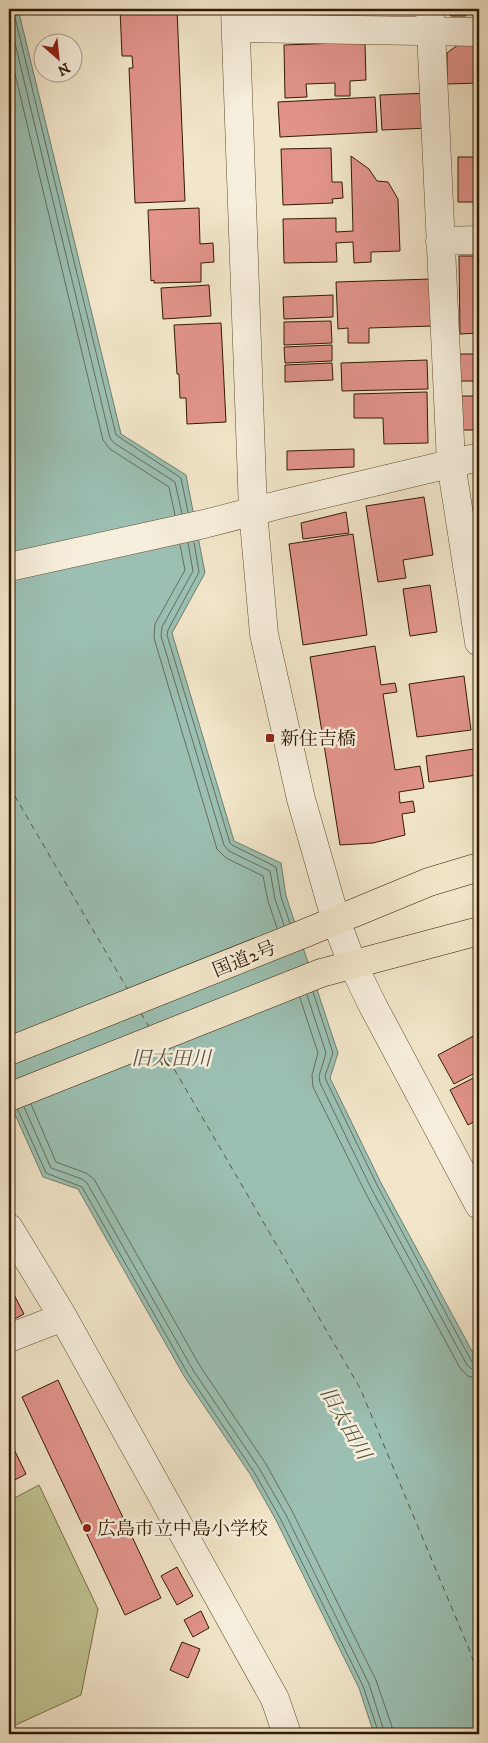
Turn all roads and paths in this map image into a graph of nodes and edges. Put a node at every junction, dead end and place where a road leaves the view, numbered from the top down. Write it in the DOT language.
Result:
graph roads {
  1 [pos="235,18"];
  2 [pos="430,20"];
  3 [pos="479,32"];
  4 [pos="479,240"];
  5 [pos="440,241"];
  6 [pos="479,457"];
  7 [pos="451,463"];
  8 [pos="253,511"];
  9 [pos="9,566"];
  10 [pos="479,642"];
  11 [pos="479,867"];
  12 [pos="336,921"];
  13 [pos="479,931"];
  14 [pos="352,963"];
  15 [pos="9,1051"];
  16 [pos="9,1097"];
  17 [pos="479,1204"];
  18 [pos="9,1228"];
  19 [pos="63,1316"];
  20 [pos="9,1338"];
  21 [pos="287,1734"];
  1 -- 2 [label="street"];
  1 -- 8 [label="street"];
  2 -- 3 [label="street"];
  2 -- 5 [label="street"];
  4 -- 5 [label="street"];
  5 -- 7 [label="street"];
  6 -- 7 [label="street"];
  7 -- 8 [label="street"];
  7 -- 10 [label="street"];
  8 -- 9 [label="street"];
  8 -- 12 [label="street"];
  11 -- 12 [label="highway, 国道2号"];
  12 -- 14 [label="street"];
  12 -- 15 [label="highway, 国道2号"];
  13 -- 14 [label="highway"];
  14 -- 16 [label="highway"];
  14 -- 17 [label="street"];
  18 -- 19 [label="street"];
  19 -- 20 [label="street"];
  19 -- 21 [label="street"];
}
